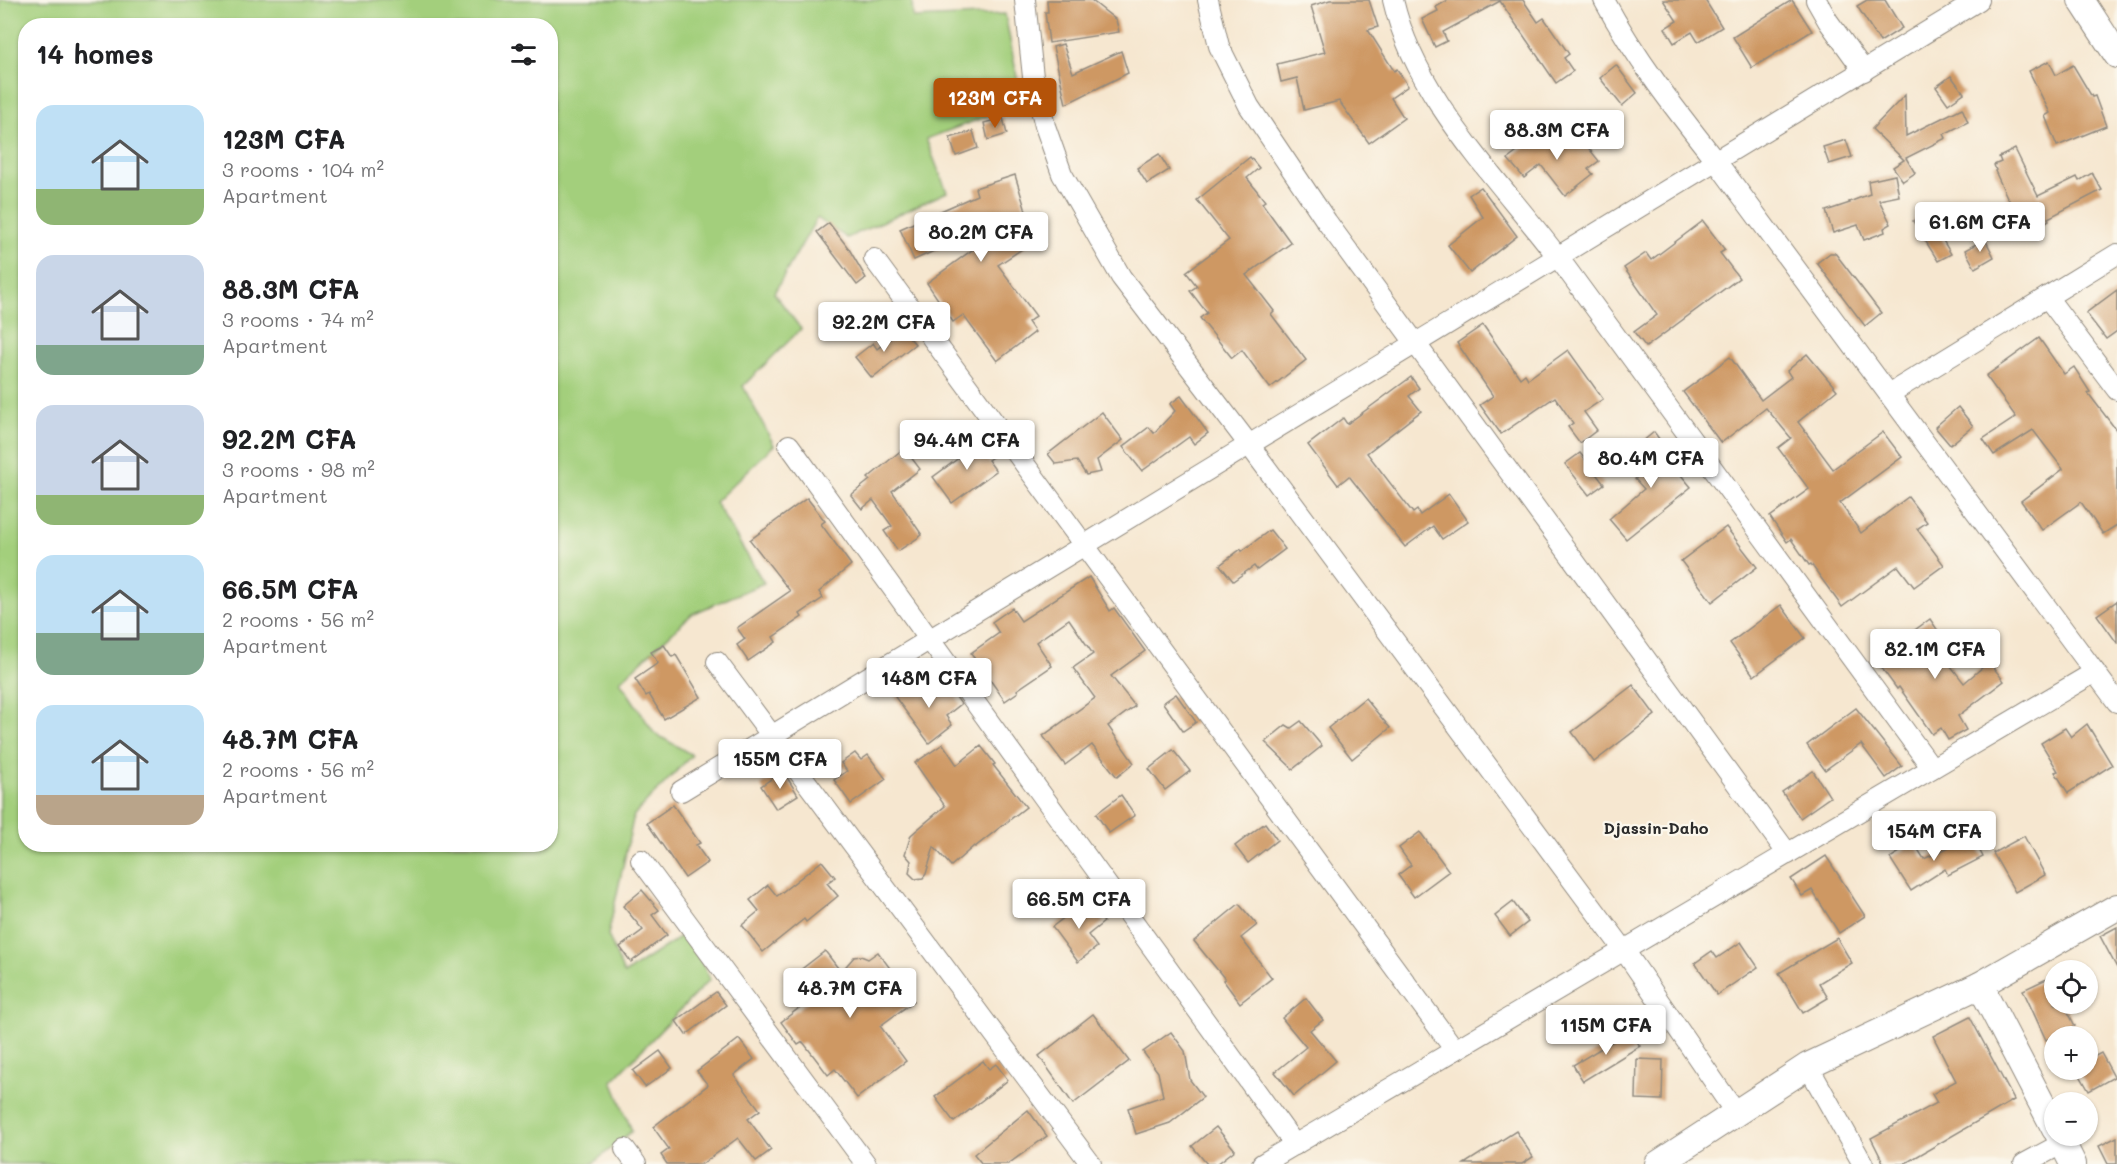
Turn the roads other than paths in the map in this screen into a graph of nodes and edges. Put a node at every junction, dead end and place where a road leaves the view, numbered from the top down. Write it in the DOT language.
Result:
graph roads {
  1 [pos="1025,0"];
  2 [pos="1208,0"];
  3 [pos="1393,0"];
  4 [pos="1604,0"];
  5 [pos="1816,0"];
  6 [pos="1979,0"];
  7 [pos="2081,0"];
  8 [pos="2117,56"];
  9 [pos="1864,71"];
  10 [pos="1716,161"];
  11 [pos="2117,254"];
  12 [pos="1558,258"];
  13 [pos="874,259"];
  14 [pos="2047,297"];
  15 [pos="1415,344"];
  16 [pos="2117,390"];
  17 [pos="1889,394"];
  18 [pos="789,445"];
  19 [pos="1250,446"];
  20 [pos="1084,546"];
  21 [pos="930,641"];
  22 [pos="717,662"];
  23 [pos="2095,672"];
  24 [pos="2117,702"];
  25 [pos="772,737"];
  26 [pos="1932,768"];
  27 [pos="681,791"];
  28 [pos="1788,854"];
  29 [pos="641,860"];
  30 [pos="2117,907"];
  31 [pos="1624,950"];
  32 [pos="1980,985"];
  33 [pos="1455,1050"];
  34 [pos="1808,1066"];
  35 [pos="2044,1108"];
  36 [pos="1735,1112"];
  37 [pos="1295,1144"];
  38 [pos="2057,1146"];
  39 [pos="866,1164"];
  40 [pos="1090,1164"];
  41 [pos="1262,1164"];
  42 [pos="1658,1164"];
  43 [pos="1863,1164"];
  44 [pos="2024,1164"];
  1 -- 19 [label="street"];
  2 -- 15 [label="street"];
  3 -- 12 [label="street"];
  4 -- 10 [label="street"];
  5 -- 9 [label="street"];
  6 -- 9 [label="street"];
  7 -- 8 [label="street"];
  9 -- 10 [label="street"];
  10 -- 12 [label="street"];
  10 -- 17 [label="street"];
  11 -- 14 [label="street"];
  12 -- 15 [label="street"];
  12 -- 26 [label="street"];
  13 -- 20 [label="street"];
  14 -- 16 [label="street"];
  14 -- 17 [label="street"];
  15 -- 19 [label="street"];
  15 -- 28 [label="street"];
  17 -- 23 [label="street"];
  18 -- 21 [label="street"];
  19 -- 20 [label="street"];
  19 -- 31 [label="street"];
  20 -- 21 [label="street"];
  20 -- 33 [label="street"];
  21 -- 25 [label="street"];
  21 -- 37 [label="street"];
  22 -- 25 [label="street"];
  23 -- 24 [label="street"];
  23 -- 26 [label="street"];
  25 -- 27 [label="street"];
  25 -- 40 [label="street"];
  26 -- 28 [label="street"];
  28 -- 31 [label="street"];
  29 -- 39 [label="street"];
  30 -- 32 [label="street"];
  31 -- 33 [label="street"];
  31 -- 36 [label="street"];
  32 -- 34 [label="street"];
  32 -- 35 [label="street"];
  33 -- 37 [label="street"];
  34 -- 36 [label="street"];
  34 -- 43 [label="street"];
  36 -- 42 [label="street"];
  37 -- 41 [label="street"];
  38 -- 44 [label="street"];
}
